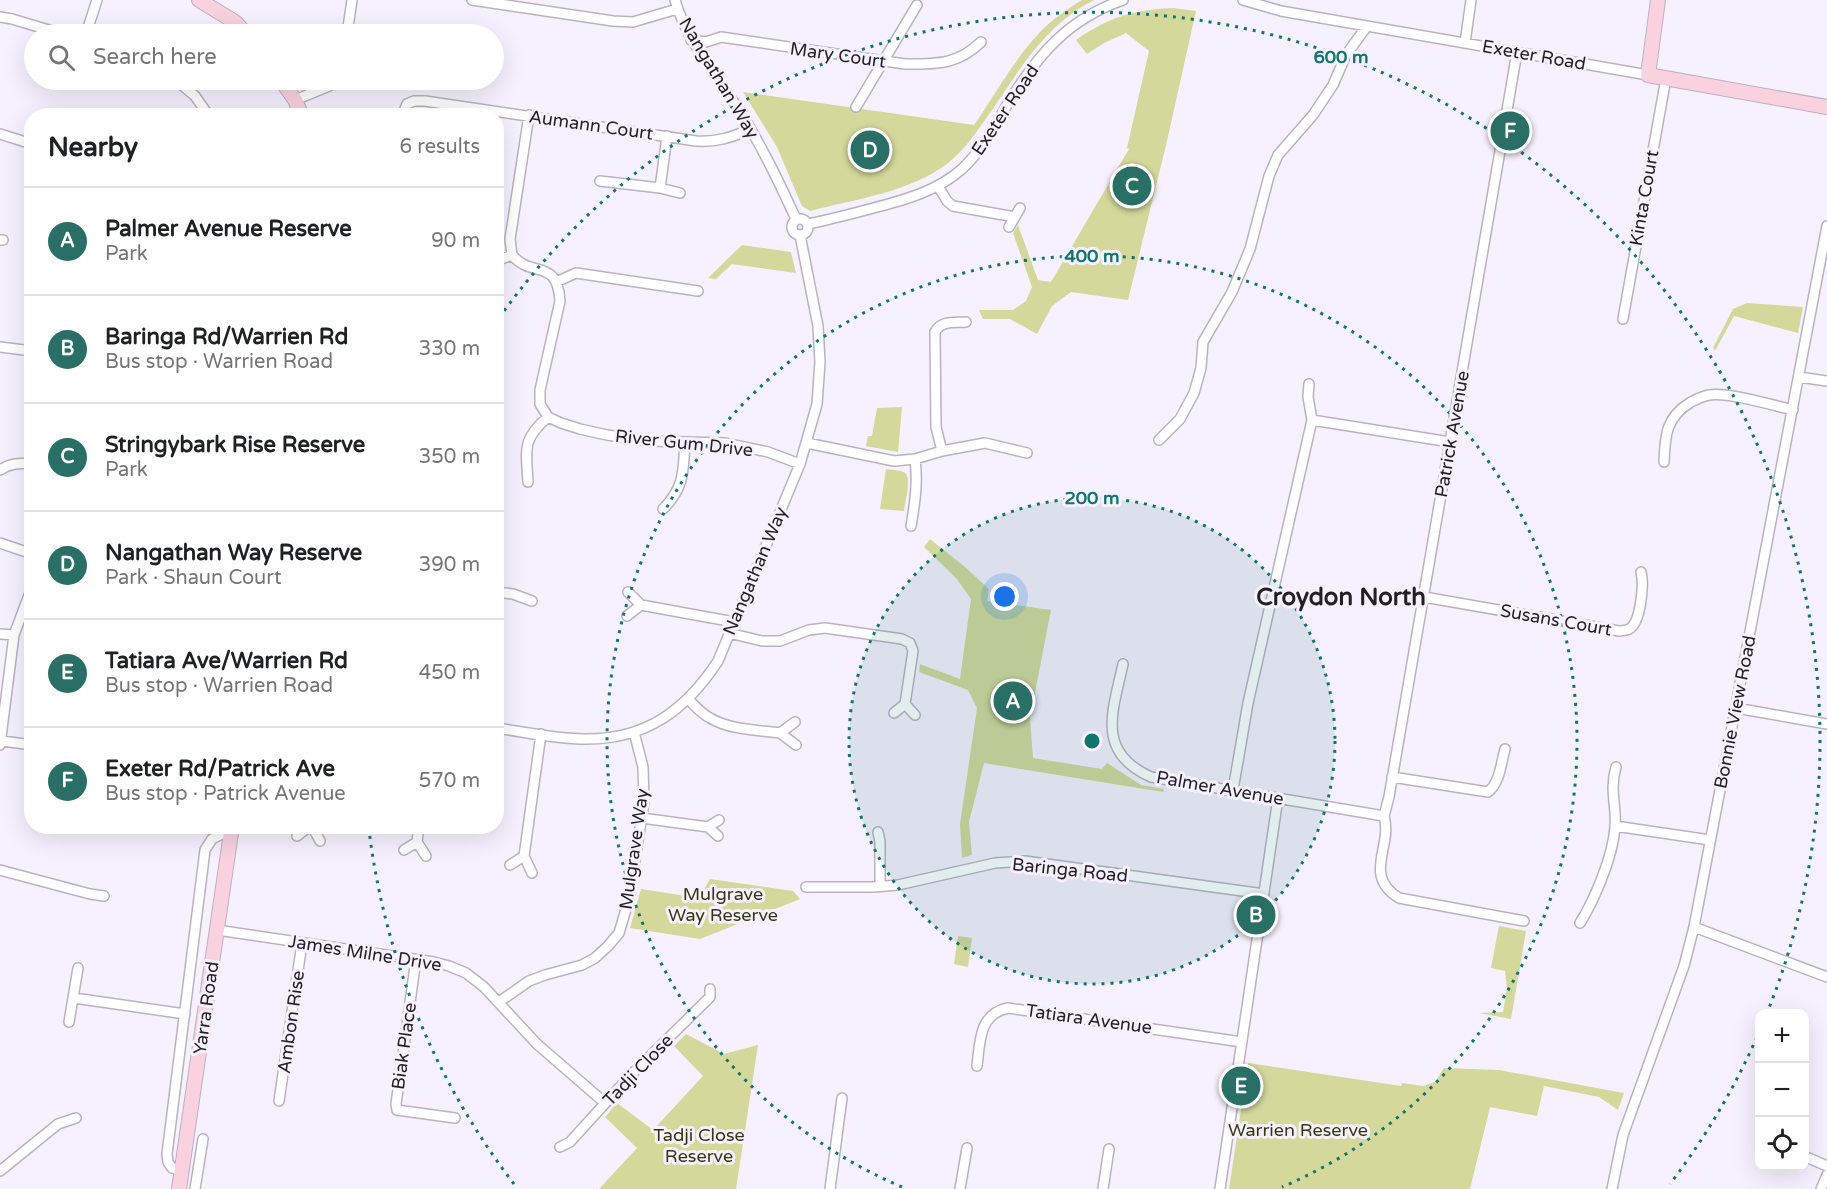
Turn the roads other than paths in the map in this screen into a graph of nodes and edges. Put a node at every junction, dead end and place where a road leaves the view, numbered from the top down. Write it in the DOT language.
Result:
graph roads {
  1 [pos="97,0"];
  2 [pos="199,0"];
  3 [pos="352,0"];
  4 [pos="472,0"];
  5 [pos="1123,0"];
  6 [pos="1242,0"];
  7 [pos="1471,0"];
  8 [pos="1658,0"];
  9 [pos="1274,4"];
  10 [pos="676,5"];
  11 [pos="917,5"];
  12 [pos="0,17"];
  13 [pos="29,24"];
  14 [pos="89,24"];
  15 [pos="237,24"];
  16 [pos="348,24"];
  17 [pos="1367,26"];
  18 [pos="691,40"];
  19 [pos="981,42"];
  20 [pos="1465,43"];
  21 [pos="1517,52"];
  22 [pos="883,62"];
  23 [pos="1648,75"];
  24 [pos="1665,78"];
  25 [pos="188,90"];
  26 [pos="288,90"];
  27 [pos="320,90"];
  28 [pos="295,100"];
  29 [pos="856,107"];
  30 [pos="1827,107"];
  31 [pos="203,108"];
  32 [pos="298,108"];
  33 [pos="405,108"];
  34 [pos="478,108"];
  35 [pos="504,112"];
  36 [pos="530,115"];
  37 [pos="750,129"];
  38 [pos="0,134"];
  39 [pos="667,136"];
  40 [pos="24,142"];
  41 [pos="600,181"];
  42 [pos="938,186"];
  43 [pos="660,188"];
  44 [pos="680,193"];
  45 [pos="796,219"];
  46 [pos="808,224"];
  47 [pos="1827,226"];
  48 [pos="1009,227"];
  49 [pos="800,235"];
  50 [pos="512,255"];
  51 [pos="504,258"];
  52 [pos="556,282"];
  53 [pos="698,291"];
  54 [pos="1623,319"];
  55 [pos="966,322"];
  56 [pos="0,347"];
  57 [pos="24,350"];
  58 [pos="1798,377"];
  59 [pos="1827,381"];
  60 [pos="1309,384"];
  61 [pos="1793,410"];
  62 [pos="548,417"];
  63 [pos="1312,420"];
  64 [pos="1159,440"];
  65 [pos="684,442"];
  66 [pos="1450,442"];
  67 [pos="807,443"];
  68 [pos="942,452"];
  69 [pos="1027,453"];
  70 [pos="915,459"];
  71 [pos="1664,462"];
  72 [pos="24,464"];
  73 [pos="800,464"];
  74 [pos="0,470"];
  75 [pos="528,482"];
  76 [pos="663,509"];
  77 [pos="911,526"];
  78 [pos="0,543"];
  79 [pos="24,551"];
  80 [pos="1641,572"];
  81 [pos="628,592"];
  82 [pos="504,593"];
  83 [pos="1424,597"];
  84 [pos="532,601"];
  85 [pos="641,605"];
  86 [pos="24,608"];
  87 [pos="627,616"];
  88 [pos="734,622"];
  89 [pos="0,633"];
  90 [pos="729,633"];
  91 [pos="14,635"];
  92 [pos="1123,664"];
  93 [pos="688,699"];
  94 [pos="905,704"];
  95 [pos="1736,708"];
  96 [pos="894,713"];
  97 [pos="915,715"];
  98 [pos="795,722"];
  99 [pos="1827,724"];
  100 [pos="504,729"];
  101 [pos="634,732"];
  102 [pos="780,733"];
  103 [pos="541,734"];
  104 [pos="1,743"];
  105 [pos="24,744"];
  106 [pos="796,745"];
  107 [pos="1505,749"];
  108 [pos="1616,767"];
  109 [pos="1392,777"];
  110 [pos="1233,790"];
  111 [pos="1278,798"];
  112 [pos="1384,816"];
  113 [pos="642,818"];
  114 [pos="719,820"];
  115 [pos="1615,826"];
  116 [pos="708,827"];
  117 [pos="878,832"];
  118 [pos="222,834"];
  119 [pos="231,834"];
  120 [pos="300,834"];
  121 [pos="316,834"];
  122 [pos="418,834"];
  123 [pos="297,836"];
  124 [pos="718,836"];
  125 [pos="1710,840"];
  126 [pos="320,841"];
  127 [pos="417,842"];
  128 [pos="404,850"];
  129 [pos="426,856"];
  130 [pos="524,856"];
  131 [pos="510,865"];
  132 [pos="0,870"];
  133 [pos="532,873"];
  134 [pos="880,886"];
  135 [pos="806,887"];
  136 [pos="1264,894"];
  137 [pos="104,896"];
  138 [pos="1524,921"];
  139 [pos="1580,923"];
  140 [pos="1694,927"];
  141 [pos="217,930"];
  142 [pos="302,943"];
  143 [pos="416,959"];
  144 [pos="78,968"];
  145 [pos="1827,977"];
  146 [pos="710,989"];
  147 [pos="74,998"];
  148 [pos="500,1002"];
  149 [pos="185,1014"];
  150 [pos="69,1022"];
  151 [pos="1242,1041"];
  152 [pos="977,1066"];
  153 [pos="842,1098"];
  154 [pos="279,1101"];
  155 [pos="605,1103"];
  156 [pos="76,1118"];
  157 [pos="455,1118"];
  158 [pos="203,1139"];
  159 [pos="560,1147"];
  160 [pos="967,1148"];
  161 [pos="1109,1149"];
  162 [pos="1809,1158"];
  163 [pos="1827,1166"];
  164 [pos="181,1170"];
  165 [pos="0,1171"];
  166 [pos="1827,1175"];
  167 [pos="179,1189"];
  168 [pos="195,1189"];
  169 [pos="830,1189"];
  170 [pos="960,1189"];
  171 [pos="1103,1189"];
  172 [pos="1220,1189"];
  173 [pos="1612,1189"];
  174 [pos="1821,1189"];
  1 -- 14 [label="street"];
  2 -- 15 [label="main road"];
  3 -- 16 [label="street"];
  4 -- 10 [label="street"];
  5 -- 42 [label="street, Exeter Road"];
  6 -- 9 [label="street, Exeter Road"];
  7 -- 20 [label="street"];
  8 -- 23 [label="main road"];
  9 -- 17 [label="street, Exeter Road"];
  10 -- 18 [label="street, Nangathan Way"];
  11 -- 22 [label="street"];
  12 -- 13 [label="street"];
  17 -- 20 [label="street, Exeter Road"];
  17 -- 64 [label="street"];
  18 -- 22 [label="street, Mary Court"];
  18 -- 37 [label="street, Nangathan Way"];
  19 -- 22 [label="street, Mary Court"];
  20 -- 21 [label="street, Exeter Road"];
  21 -- 23 [label="street, Exeter Road"];
  21 -- 66 [label="street, Patrick Avenue"];
  22 -- 29 [label="street"];
  23 -- 24 [label="main road, Exeter Road"];
  24 -- 30 [label="main road, Exeter Road"];
  24 -- 54 [label="street, Kinta Court"];
  25 -- 31 [label="street"];
  26 -- 28 [label="main road"];
  27 -- 28 [label="street"];
  28 -- 32 [label="main road"];
  33 -- 34 [label="street, Aumann Court"];
  35 -- 36 [label="street, Aumann Court"];
  36 -- 39 [label="street, Aumann Court"];
  36 -- 50 [label="street"];
  37 -- 39 [label="street, Aumann Court"];
  37 -- 45 [label="street, Nangathan Way"];
  38 -- 40 [label="street"];
  39 -- 43 [label="street"];
  41 -- 43 [label="street"];
  42 -- 46 [label="street, Exeter Road"];
  42 -- 48 [label="street"];
  43 -- 44 [label="street"];
  45 -- 46 [label="street"];
  45 -- 49 [label="street"];
  46 -- 49 [label="street"];
  47 -- 58 [label="street, Bonnie View Road"];
  49 -- 67 [label="street, Nangathan Way"];
  50 -- 51 [label="street"];
  50 -- 52 [label="street"];
  52 -- 53 [label="street"];
  52 -- 62 [label="street"];
  55 -- 68 [label="street"];
  56 -- 57 [label="street"];
  58 -- 59 [label="street"];
  58 -- 61 [label="street, Bonnie View Road"];
  60 -- 63 [label="street"];
  61 -- 71 [label="street"];
  61 -- 95 [label="street, Bonnie View Road"];
  62 -- 65 [label="street, River Gum Drive"];
  62 -- 75 [label="street"];
  63 -- 66 [label="street"];
  63 -- 110 [label="street"];
  65 -- 73 [label="street, River Gum Drive"];
  65 -- 76 [label="street"];
  66 -- 83 [label="street, Patrick Avenue"];
  67 -- 70 [label="street"];
  67 -- 73 [label="street, Nangathan Way"];
  68 -- 69 [label="street"];
  68 -- 70 [label="street"];
  70 -- 77 [label="street"];
  72 -- 74 [label="street"];
  73 -- 88 [label="street, Nangathan Way"];
  78 -- 79 [label="street"];
  80 -- 83 [label="street, Susans Court"];
  81 -- 85 [label="street"];
  82 -- 84 [label="street"];
  83 -- 109 [label="street, Patrick Avenue"];
  85 -- 87 [label="street"];
  85 -- 88 [label="street"];
  86 -- 91 [label="street"];
  88 -- 90 [label="street, Nangathan Way"];
  89 -- 91 [label="street"];
  90 -- 93 [label="street, Nangathan Way"];
  90 -- 94 [label="street"];
  91 -- 104 [label="street"];
  92 -- 110 [label="street, Palmer Avenue"];
  93 -- 101 [label="street, Nangathan Way"];
  93 -- 102 [label="street"];
  94 -- 96 [label="street"];
  94 -- 97 [label="street"];
  95 -- 99 [label="street"];
  95 -- 125 [label="street, Bonnie View Road"];
  98 -- 102 [label="street"];
  100 -- 103 [label="street, Nangathan Way"];
  101 -- 103 [label="street, Nangathan Way"];
  101 -- 113 [label="street, Mulgrave Way"];
  102 -- 106 [label="street"];
  103 -- 130 [label="street"];
  104 -- 105 [label="street"];
  107 -- 109 [label="street"];
  108 -- 115 [label="street"];
  109 -- 112 [label="street, Patrick Avenue"];
  110 -- 111 [label="street, Palmer Avenue"];
  111 -- 112 [label="street, Palmer Avenue"];
  111 -- 136 [label="street"];
  112 -- 138 [label="street, Patrick Avenue"];
  113 -- 116 [label="street"];
  113 -- 148 [label="street, Mulgrave Way"];
  114 -- 116 [label="street"];
  115 -- 125 [label="street"];
  115 -- 139 [label="street"];
  116 -- 124 [label="street"];
  117 -- 134 [label="street"];
  118 -- 149 [label="street"];
  119 -- 141 [label="main road, Yarra Road"];
  120 -- 123 [label="street"];
  121 -- 126 [label="street"];
  122 -- 127 [label="street"];
  125 -- 140 [label="street, Bonnie View Road"];
  127 -- 128 [label="street"];
  127 -- 129 [label="street"];
  130 -- 131 [label="street"];
  130 -- 133 [label="street"];
  132 -- 137 [label="street"];
  134 -- 135 [label="street, Baringa Road"];
  134 -- 136 [label="street, Baringa Road"];
  136 -- 151 [label="street"];
  140 -- 145 [label="street"];
  140 -- 173 [label="street, Bonnie View Road"];
  141 -- 142 [label="street, James Milne Drive"];
  141 -- 164 [label="main road, Yarra Road"];
  142 -- 143 [label="street, James Milne Drive"];
  142 -- 154 [label="street, Ambon Rise"];
  143 -- 148 [label="street, James Milne Drive"];
  143 -- 157 [label="street, Biak Place"];
  144 -- 147 [label="street"];
  146 -- 155 [label="street, Tadji Close"];
  147 -- 149 [label="street"];
  147 -- 150 [label="street"];
  148 -- 155 [label="street, James Milne Drive"];
  149 -- 164 [label="street"];
  151 -- 152 [label="street, Tatiara Avenue"];
  151 -- 172 [label="street"];
  153 -- 169 [label="street"];
  155 -- 159 [label="street, Tadji Close"];
  156 -- 165 [label="street"];
  158 -- 168 [label="street"];
  160 -- 170 [label="street"];
  161 -- 171 [label="street"];
  162 -- 163 [label="street"];
  164 -- 167 [label="main road, Yarra Road"];
  166 -- 174 [label="street"];
}
